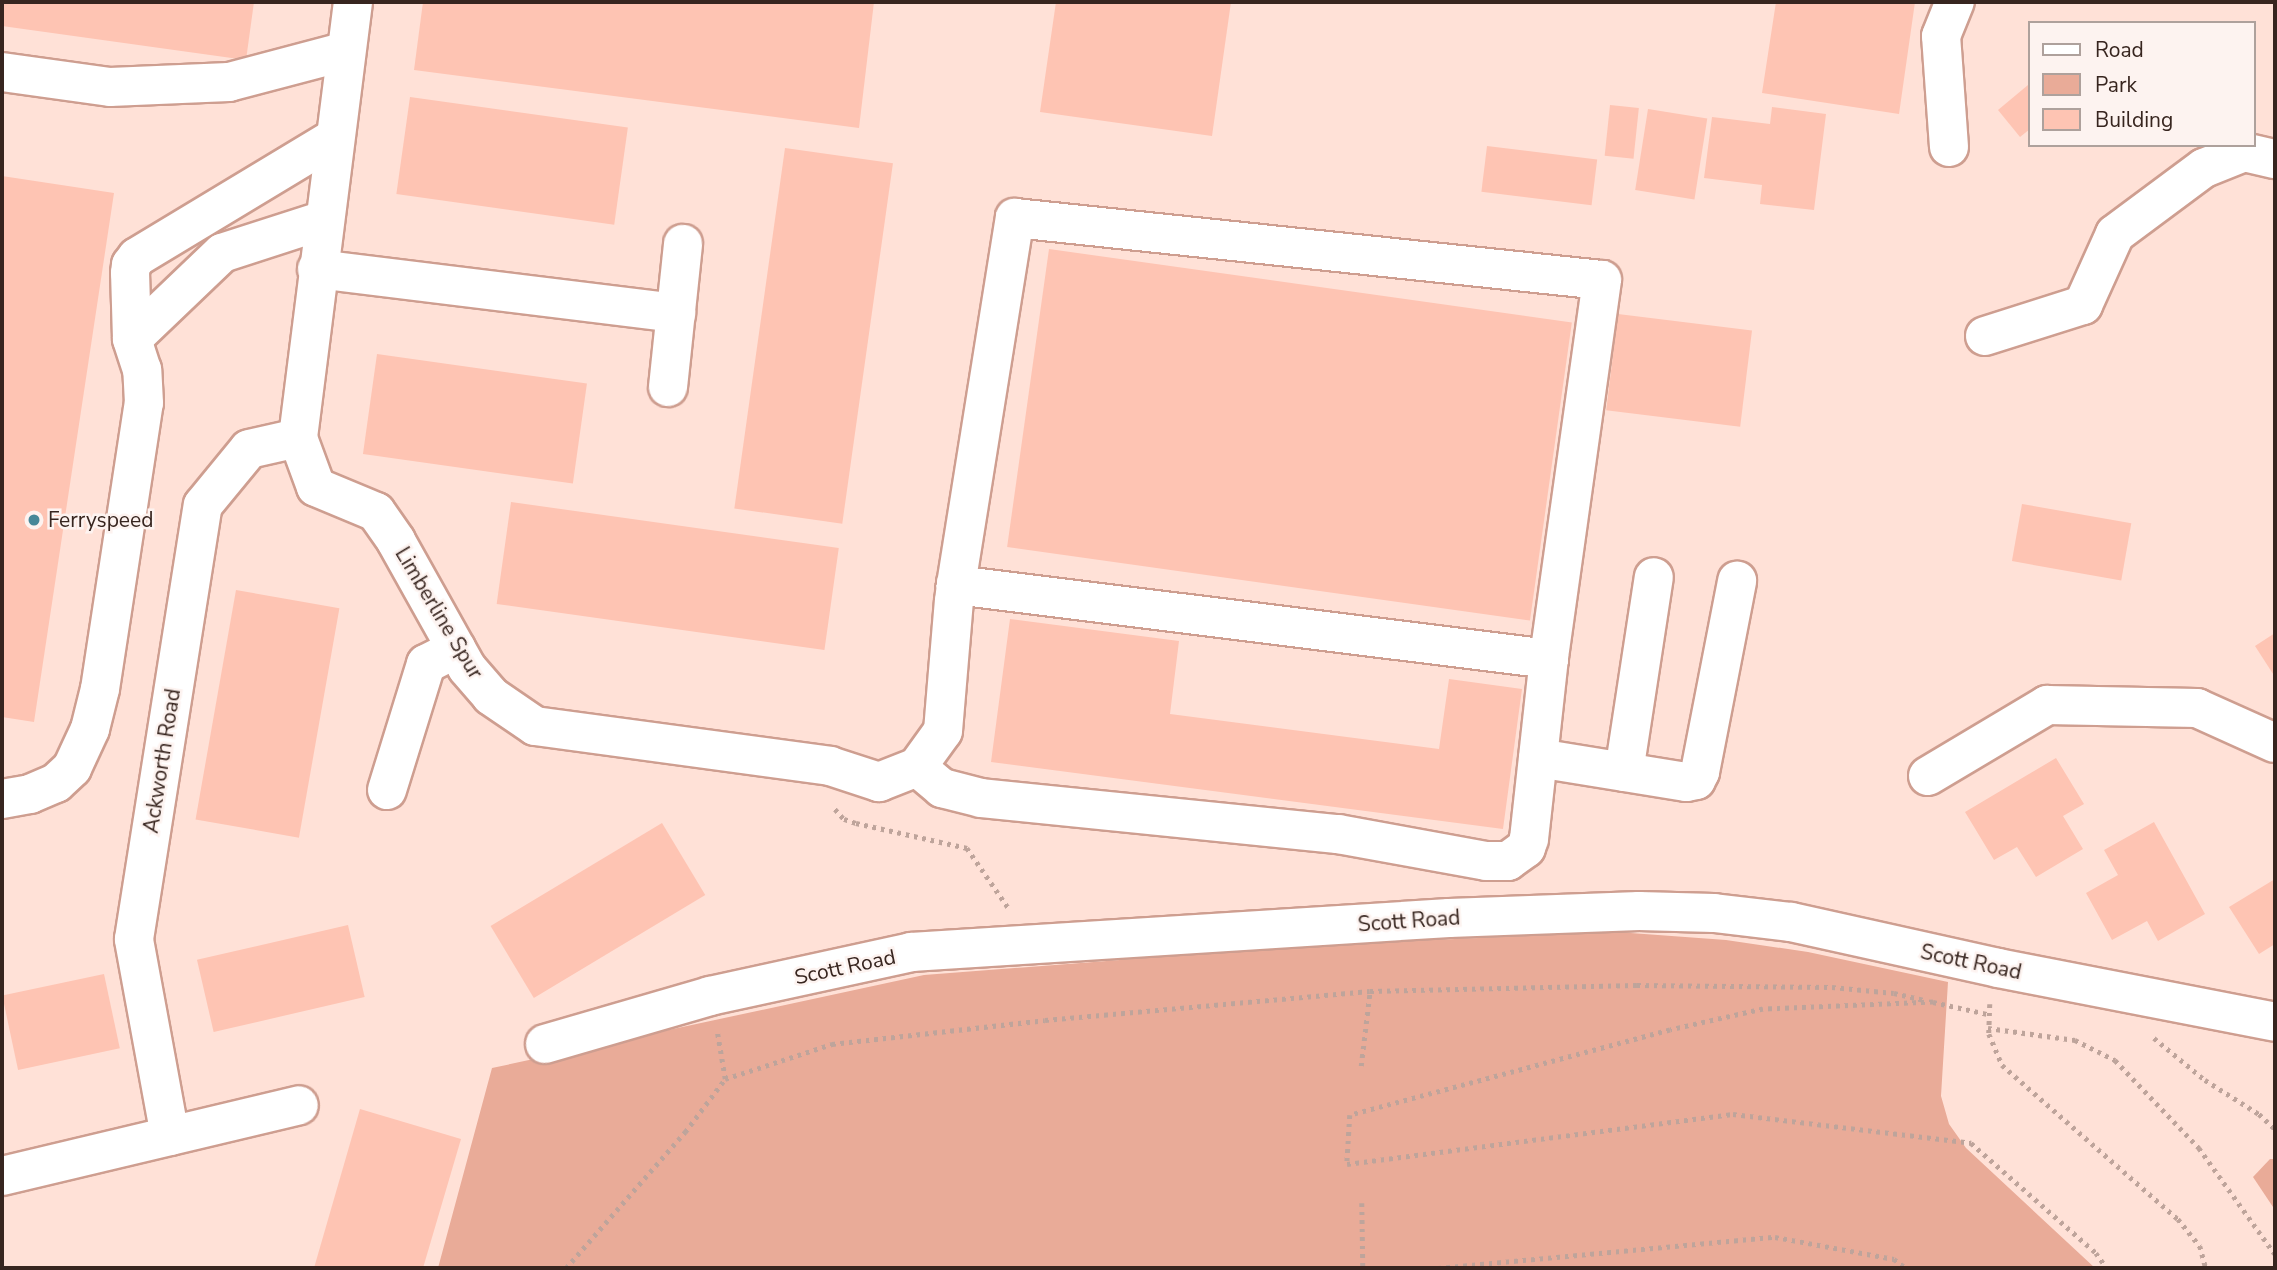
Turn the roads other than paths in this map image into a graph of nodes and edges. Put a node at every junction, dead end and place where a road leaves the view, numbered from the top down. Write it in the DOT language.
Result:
graph roads {
  1 [pos="353,2"];
  2 [pos="1955,2"];
  3 [pos="346,51"];
  4 [pos="2,72"];
  5 [pos="334,138"];
  6 [pos="1949,147"];
  7 [pos="2275,159"];
  8 [pos="324,220"];
  9 [pos="682,244"];
  10 [pos="317,269"];
  11 [pos="676,313"];
  12 [pos="1985,336"];
  13 [pos="132,339"];
  14 [pos="668,387"];
  15 [pos="298,438"];
  16 [pos="1654,577"];
  17 [pos="1737,581"];
  18 [pos="956,584"];
  19 [pos="457,649"];
  20 [pos="1549,659"];
  21 [pos="2275,743"];
  22 [pos="1538,758"];
  23 [pos="917,767"];
  24 [pos="1625,772"];
  25 [pos="1927,776"];
  26 [pos="387,790"];
  27 [pos="2,799"];
  28 [pos="2275,1022"];
  29 [pos="545,1044"];
  30 [pos="299,1105"];
  31 [pos="170,1136"];
  32 [pos="2,1176"];
  1 -- 3 [label="street, Limberline Spur"];
  2 -- 6 [label="street"];
  3 -- 4 [label="street"];
  3 -- 5 [label="street, Limberline Spur"];
  5 -- 8 [label="street, Limberline Spur"];
  5 -- 13 [label="street"];
  7 -- 12 [label="street"];
  8 -- 10 [label="street, Limberline Spur"];
  8 -- 13 [label="street"];
  9 -- 11 [label="street"];
  10 -- 11 [label="street"];
  10 -- 15 [label="street, Limberline Spur"];
  11 -- 14 [label="street"];
  13 -- 27 [label="street"];
  15 -- 19 [label="street, Limberline Spur"];
  15 -- 31 [label="street, Ackworth Road"];
  16 -- 24 [label="street"];
  17 -- 24 [label="street"];
  18 -- 20 [label="street"];
  18 -- 20 [label="street"];
  18 -- 23 [label="street"];
  19 -- 23 [label="street, Limberline Spur"];
  19 -- 26 [label="street"];
  20 -- 22 [label="street"];
  21 -- 25 [label="street"];
  22 -- 23 [label="street"];
  22 -- 24 [label="street"];
  28 -- 29 [label="street, Scott Road"];
  30 -- 31 [label="street"];
  31 -- 32 [label="street"];
}
